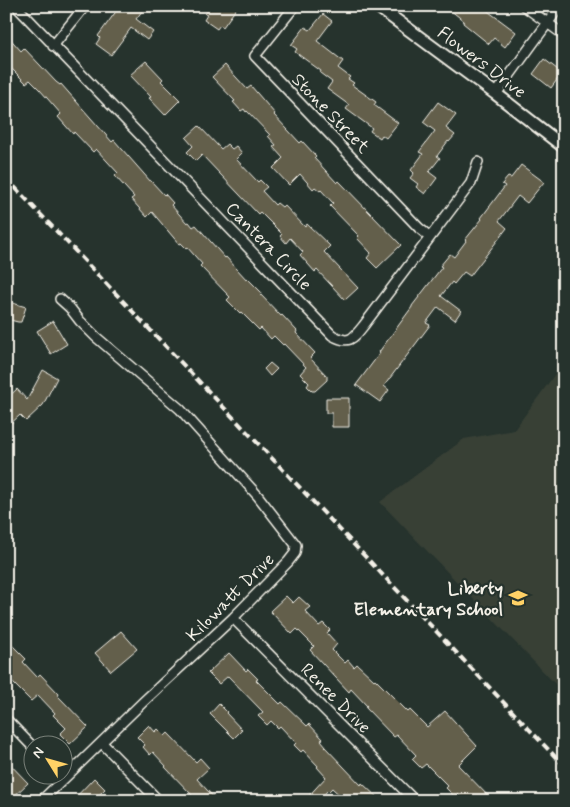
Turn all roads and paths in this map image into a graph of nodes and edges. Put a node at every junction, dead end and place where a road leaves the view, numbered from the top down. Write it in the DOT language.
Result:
graph roads {
  1 [pos="16,6"];
  2 [pos="85,6"];
  3 [pos="294,6"];
  4 [pos="377,6"];
  5 [pos="524,6"];
  6 [pos="560,6"];
  7 [pos="548,23"];
  8 [pos="564,35"];
  9 [pos="53,46"];
  10 [pos="496,94"];
  11 [pos="564,147"];
  12 [pos="478,162"];
  13 [pos="430,237"];
  14 [pos="60,299"];
  15 [pos="234,618"];
  16 [pos="6,719"];
  17 [pos="22,736"];
  18 [pos="102,743"];
  19 [pos="72,768"];
  20 [pos="56,784"];
  21 [pos="41,801"];
  22 [pos="159,801"];
  23 [pos="416,801"];
  1 -- 9 [label="street, Cantera Circle"];
  2 -- 9 [label="street"];
  3 -- 13 [label="street, Stone Street"];
  4 -- 10 [label="street, Flowers Drive"];
  5 -- 7 [label="street"];
  6 -- 7 [label="street"];
  7 -- 8 [label="street"];
  7 -- 10 [label="street"];
  9 -- 13 [label="street, Cantera Circle"];
  10 -- 11 [label="street, Flowers Drive"];
  12 -- 13 [label="street, Cantera Circle"];
  14 -- 15 [label="street, Kilowatt Drive"];
  15 -- 18 [label="street, Kilowatt Drive"];
  15 -- 23 [label="street, Renee Drive"];
  16 -- 17 [label="street"];
  18 -- 19 [label="street, Kilowatt Drive"];
  18 -- 22 [label="street"];
  20 -- 21 [label="street, Kilowatt Drive"];
}
